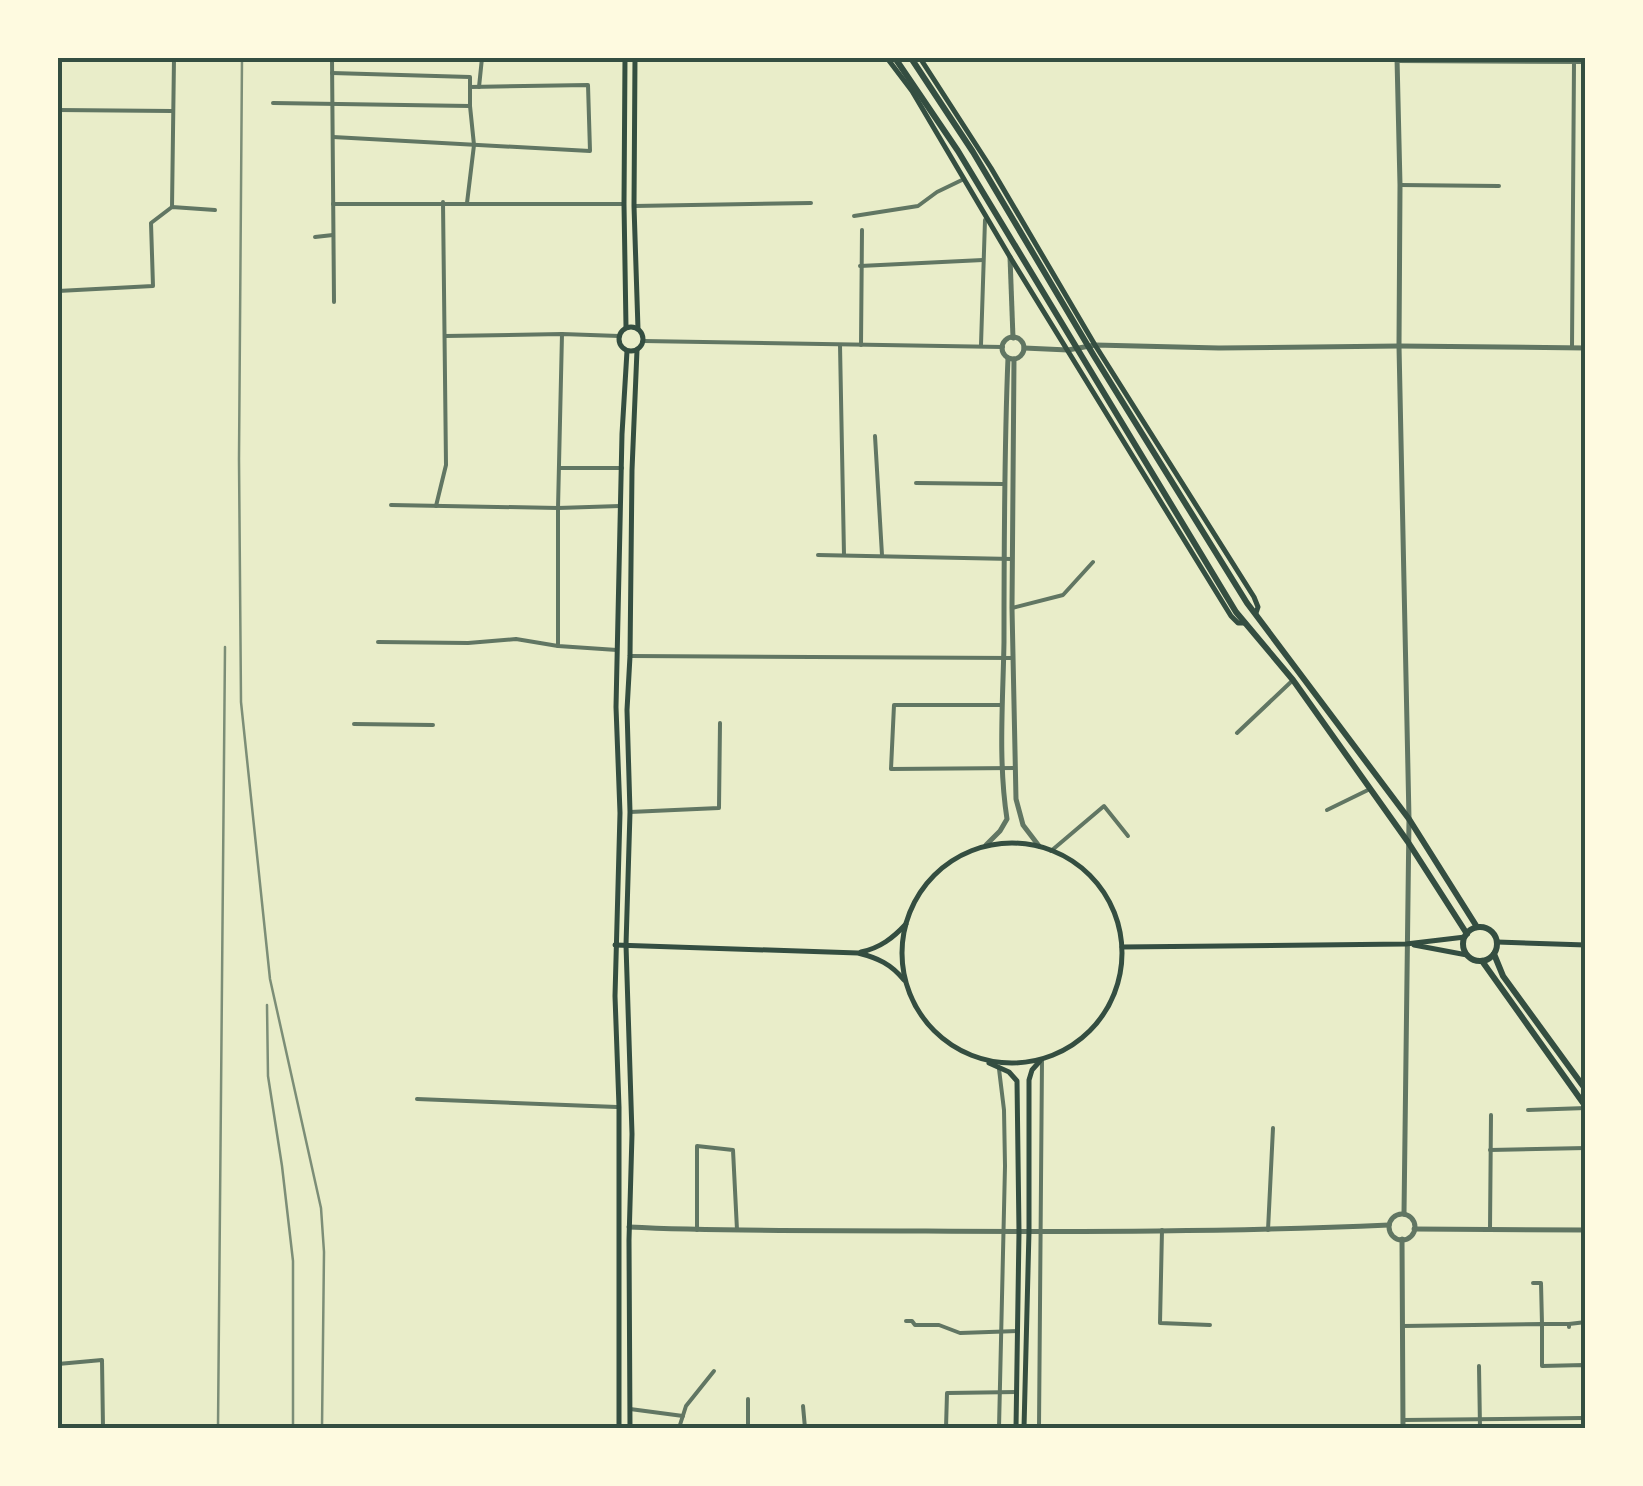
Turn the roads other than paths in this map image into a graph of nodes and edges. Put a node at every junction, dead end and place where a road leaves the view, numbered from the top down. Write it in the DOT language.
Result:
graph roads {
  1 [pos="174,58"];
  2 [pos="332,58"];
  3 [pos="482,58"];
  4 [pos="625,58"];
  5 [pos="636,58"];
  6 [pos="887,58"];
  7 [pos="895,58"];
  8 [pos="911,58"];
  9 [pos="920,58"];
  10 [pos="1397,59"];
  11 [pos="1574,62"];
  12 [pos="1586,62"];
  13 [pos="332,73"];
  14 [pos="479,86"];
  15 [pos="470,87"];
  16 [pos="273,103"];
  17 [pos="332,103"];
  18 [pos="470,106"];
  19 [pos="58,110"];
  20 [pos="172,110"];
  21 [pos="332,136"];
  22 [pos="474,145"];
  23 [pos="964,179"];
  24 [pos="1400,185"];
  25 [pos="1499,186"];
  26 [pos="443,202"];
  27 [pos="468,203"];
  28 [pos="810,203"];
  29 [pos="333,204"];
  30 [pos="624,204"];
  31 [pos="634,206"];
  32 [pos="172,207"];
  33 [pos="215,210"];
  34 [pos="854,216"];
  35 [pos="986,216"];
  36 [pos="862,230"];
  37 [pos="333,235"];
  38 [pos="315,237"];
  39 [pos="1010,257"];
  40 [pos="983,260"];
  41 [pos="860,266"];
  42 [pos="58,291"];
  43 [pos="334,302"];
  44 [pos="626,328"];
  45 [pos="638,328"];
  46 [pos="562,334"];
  47 [pos="445,336"];
  48 [pos="619,336"];
  49 [pos="1013,338"];
  50 [pos="643,341"];
  51 [pos="840,344"];
  52 [pos="861,344"];
  53 [pos="981,345"];
  54 [pos="1095,345"];
  55 [pos="1399,346"];
  56 [pos="1003,347"];
  57 [pos="1024,348"];
  58 [pos="1572,348"];
  59 [pos="1586,348"];
  60 [pos="637,350"];
  61 [pos="1068,350"];
  62 [pos="627,351"];
  63 [pos="1011,359"];
  64 [pos="875,436"];
  65 [pos="559,468"];
  66 [pos="622,468"];
  67 [pos="916,483"];
  68 [pos="1003,484"];
  69 [pos="391,506"];
  70 [pos="436,506"];
  71 [pos="620,506"];
  72 [pos="558,508"];
  73 [pos="818,555"];
  74 [pos="844,555"];
  75 [pos="882,555"];
  76 [pos="1008,559"];
  77 [pos="1094,562"];
  78 [pos="1012,608"];
  79 [pos="1255,615"];
  80 [pos="1245,623"];
  81 [pos="378,642"];
  82 [pos="558,646"];
  83 [pos="618,650"];
  84 [pos="630,656"];
  85 [pos="1004,658"];
  86 [pos="1014,658"];
  87 [pos="1292,680"];
  88 [pos="1002,706"];
  89 [pos="354,724"];
  90 [pos="720,724"];
  91 [pos="433,725"];
  92 [pos="1238,733"];
  93 [pos="1003,768"];
  94 [pos="1015,768"];
  95 [pos="1370,789"];
  96 [pos="1327,810"];
  97 [pos="630,812"];
  98 [pos="1408,819"];
  99 [pos="1128,836"];
  100 [pos="1408,842"];
  101 [pos="986,845"];
  102 [pos="1039,846"];
  103 [pos="1051,850"];
  104 [pos="908,922"];
  105 [pos="1477,928"];
  106 [pos="1466,935"];
  107 [pos="1497,942"];
  108 [pos="1406,944"];
  109 [pos="616,945"];
  110 [pos="626,945"];
  111 [pos="1586,945"];
  112 [pos="1122,947"];
  113 [pos="858,953"];
  114 [pos="1467,954"];
  115 [pos="1494,954"];
  116 [pos="1482,961"];
  117 [pos="909,987"];
  118 [pos="1042,1059"];
  119 [pos="983,1060"];
  120 [pos="998,1069"];
  121 [pos="1586,1090"];
  122 [pos="417,1099"];
  123 [pos="618,1107"];
  124 [pos="1586,1108"];
  125 [pos="1528,1110"];
  126 [pos="1491,1115"];
  127 [pos="1272,1128"];
  128 [pos="1586,1148"];
  129 [pos="1490,1150"];
  130 [pos="1404,1214"];
  131 [pos="1389,1225"];
  132 [pos="629,1226"];
  133 [pos="1414,1229"];
  134 [pos="697,1230"];
  135 [pos="737,1230"];
  136 [pos="1162,1230"];
  137 [pos="1268,1230"];
  138 [pos="1490,1230"];
  139 [pos="1586,1230"];
  140 [pos="1004,1232"];
  141 [pos="1019,1232"];
  142 [pos="1029,1232"];
  143 [pos="1042,1232"];
  144 [pos="1402,1239"];
  145 [pos="1532,1283"];
  146 [pos="906,1322"];
  147 [pos="1586,1322"];
  148 [pos="1542,1324"];
  149 [pos="1210,1325"];
  150 [pos="1402,1326"];
  151 [pos="1018,1331"];
  152 [pos="1001,1332"];
  153 [pos="58,1364"];
  154 [pos="1479,1366"];
  155 [pos="714,1371"];
  156 [pos="1000,1392"];
  157 [pos="1017,1392"];
  158 [pos="748,1400"];
  159 [pos="803,1406"];
  160 [pos="630,1408"];
  161 [pos="683,1416"];
  162 [pos="1585,1418"];
  163 [pos="1480,1419"];
  164 [pos="1403,1420"];
  165 [pos="103,1428"];
  166 [pos="619,1428"];
  167 [pos="630,1428"];
  168 [pos="680,1428"];
  169 [pos="748,1428"];
  170 [pos="805,1428"];
  171 [pos="946,1428"];
  172 [pos="999,1428"];
  173 [pos="1016,1428"];
  174 [pos="1024,1428"];
  175 [pos="1039,1428"];
  176 [pos="1403,1428"];
  177 [pos="1480,1428"];
  178 [pos="1585,1428"];
  1 -- 20 [label="street"];
  2 -- 13 [label="street"];
  3 -- 14 [label="street"];
  4 -- 30 [label="main road"];
  5 -- 31 [label="main road"];
  6 -- 23 [label="main road"];
  7 -- 80 [label="main road"];
  8 -- 79 [label="main road"];
  9 -- 54 [label="main road"];
  10 -- 11 [label="street"];
  10 -- 24 [label="street"];
  11 -- 12 [label="street"];
  11 -- 58 [label="street"];
  13 -- 15 [label="street"];
  13 -- 17 [label="street"];
  14 -- 15 [label="street"];
  14 -- 22 [label="street"];
  15 -- 18 [label="street"];
  16 -- 17 [label="street"];
  17 -- 18 [label="street"];
  17 -- 21 [label="street"];
  18 -- 22 [label="street"];
  19 -- 20 [label="street"];
  20 -- 32 [label="street"];
  21 -- 22 [label="street"];
  21 -- 29 [label="street"];
  22 -- 27 [label="street"];
  23 -- 34 [label="street"];
  23 -- 35 [label="main road"];
  24 -- 25 [label="street"];
  24 -- 55 [label="street"];
  26 -- 27 [label="street"];
  26 -- 29 [label="street"];
  26 -- 47 [label="street"];
  27 -- 30 [label="street"];
  28 -- 31 [label="street"];
  29 -- 37 [label="street"];
  30 -- 44 [label="main road"];
  31 -- 45 [label="main road"];
  32 -- 33 [label="street"];
  32 -- 42 [label="street"];
  35 -- 39 [label="main road"];
  35 -- 40 [label="street"];
  36 -- 41 [label="street"];
  37 -- 38 [label="street"];
  37 -- 43 [label="street"];
  39 -- 49 [label="street"];
  39 -- 61 [label="main road"];
  40 -- 41 [label="street"];
  40 -- 53 [label="street"];
  41 -- 52 [label="street"];
  44 -- 45 [label="main road"];
  44 -- 48 [label="main road"];
  45 -- 50 [label="main road"];
  46 -- 47 [label="street"];
  46 -- 48 [label="street"];
  46 -- 65 [label="street"];
  47 -- 70 [label="street"];
  48 -- 62 [label="main road"];
  49 -- 56 [label="street"];
  49 -- 57 [label="street"];
  50 -- 51 [label="street"];
  50 -- 60 [label="main road"];
  51 -- 52 [label="street"];
  51 -- 74 [label="street"];
  52 -- 53 [label="street"];
  53 -- 56 [label="street"];
  54 -- 55 [label="street"];
  54 -- 61 [label="street"];
  54 -- 79 [label="main road"];
  55 -- 58 [label="street"];
  55 -- 98 [label="street"];
  56 -- 63 [label="street"];
  57 -- 61 [label="street"];
  57 -- 63 [label="street"];
  58 -- 59 [label="street"];
  60 -- 62 [label="main road"];
  60 -- 84 [label="main road"];
  61 -- 80 [label="main road"];
  62 -- 66 [label="main road"];
  63 -- 68 [label="street"];
  63 -- 76 [label="street"];
  64 -- 75 [label="street"];
  65 -- 66 [label="street"];
  65 -- 72 [label="street"];
  66 -- 71 [label="main road"];
  67 -- 68 [label="street"];
  68 -- 76 [label="street"];
  69 -- 70 [label="street"];
  70 -- 72 [label="street"];
  71 -- 72 [label="street"];
  71 -- 83 [label="main road"];
  72 -- 82 [label="street"];
  73 -- 74 [label="street"];
  74 -- 75 [label="street"];
  75 -- 76 [label="street"];
  76 -- 78 [label="street"];
  76 -- 85 [label="street"];
  77 -- 78 [label="street"];
  78 -- 86 [label="street"];
  79 -- 98 [label="main road"];
  80 -- 87 [label="main road"];
  81 -- 82 [label="street"];
  82 -- 83 [label="street"];
  83 -- 109 [label="main road"];
  84 -- 85 [label="street"];
  84 -- 97 [label="main road"];
  85 -- 86 [label="street"];
  85 -- 88 [label="street"];
  86 -- 94 [label="street"];
  87 -- 92 [label="street"];
  87 -- 95 [label="main road"];
  88 -- 93 [label="street"];
  88 -- 93 [label="street"];
  89 -- 91 [label="street"];
  90 -- 97 [label="street"];
  93 -- 94 [label="street"];
  93 -- 101 [label="street"];
  94 -- 102 [label="street"];
  95 -- 96 [label="street"];
  95 -- 100 [label="main road"];
  97 -- 110 [label="main road"];
  98 -- 100 [label="street"];
  98 -- 105 [label="main road"];
  99 -- 103 [label="street"];
  100 -- 106 [label="main road"];
  100 -- 108 [label="street"];
  101 -- 102 [label="main road"];
  101 -- 104 [label="main road"];
  102 -- 103 [label="main road"];
  103 -- 112 [label="main road"];
  104 -- 113 [label="main road"];
  104 -- 117 [label="main road"];
  105 -- 106 [label="main road"];
  105 -- 107 [label="main road"];
  106 -- 108 [label="main road"];
  106 -- 114 [label="main road"];
  107 -- 111 [label="main road"];
  107 -- 115 [label="main road"];
  108 -- 112 [label="main road"];
  108 -- 114 [label="main road"];
  108 -- 130 [label="street"];
  109 -- 110 [label="main road"];
  109 -- 123 [label="main road"];
  110 -- 113 [label="main road"];
  110 -- 132 [label="main road"];
  112 -- 118 [label="main road"];
  113 -- 117 [label="main road"];
  114 -- 116 [label="main road"];
  115 -- 116 [label="main road"];
  115 -- 121 [label="main road"];
  116 -- 124 [label="main road"];
  117 -- 119 [label="main road"];
  118 -- 119 [label="main road"];
  118 -- 142 [label="main road"];
  118 -- 143 [label="street"];
  119 -- 120 [label="main road"];
  120 -- 140 [label="street"];
  120 -- 141 [label="main road"];
  122 -- 123 [label="street"];
  123 -- 166 [label="main road"];
  124 -- 125 [label="street"];
  126 -- 129 [label="street"];
  127 -- 137 [label="street"];
  128 -- 129 [label="street"];
  129 -- 138 [label="street"];
  130 -- 131 [label="street"];
  130 -- 133 [label="street"];
  131 -- 137 [label="street"];
  131 -- 144 [label="street"];
  132 -- 134 [label="street"];
  132 -- 160 [label="main road"];
  133 -- 138 [label="street"];
  133 -- 144 [label="street"];
  134 -- 135 [label="street"];
  134 -- 135 [label="street"];
  135 -- 140 [label="street"];
  136 -- 137 [label="street"];
  136 -- 143 [label="street"];
  136 -- 149 [label="street"];
  138 -- 139 [label="street"];
  140 -- 141 [label="street"];
  140 -- 152 [label="street"];
  141 -- 142 [label="street"];
  141 -- 151 [label="main road"];
  142 -- 143 [label="street"];
  142 -- 174 [label="main road"];
  143 -- 175 [label="street"];
  144 -- 150 [label="street"];
  145 -- 148 [label="street"];
  146 -- 152 [label="street"];
  147 -- 148 [label="street"];
  148 -- 150 [label="street"];
  148 -- 162 [label="street"];
  150 -- 164 [label="street"];
  151 -- 152 [label="street"];
  151 -- 157 [label="main road"];
  152 -- 156 [label="street"];
  153 -- 165 [label="street"];
  154 -- 163 [label="street"];
  155 -- 161 [label="street"];
  156 -- 157 [label="street"];
  156 -- 171 [label="street"];
  156 -- 172 [label="street"];
  157 -- 173 [label="main road"];
  158 -- 169 [label="street"];
  159 -- 170 [label="street"];
  160 -- 161 [label="street"];
  160 -- 167 [label="main road"];
  161 -- 168 [label="street"];
  162 -- 163 [label="street"];
  162 -- 178 [label="street"];
  163 -- 164 [label="street"];
  163 -- 177 [label="street"];
  164 -- 176 [label="street"];
}
